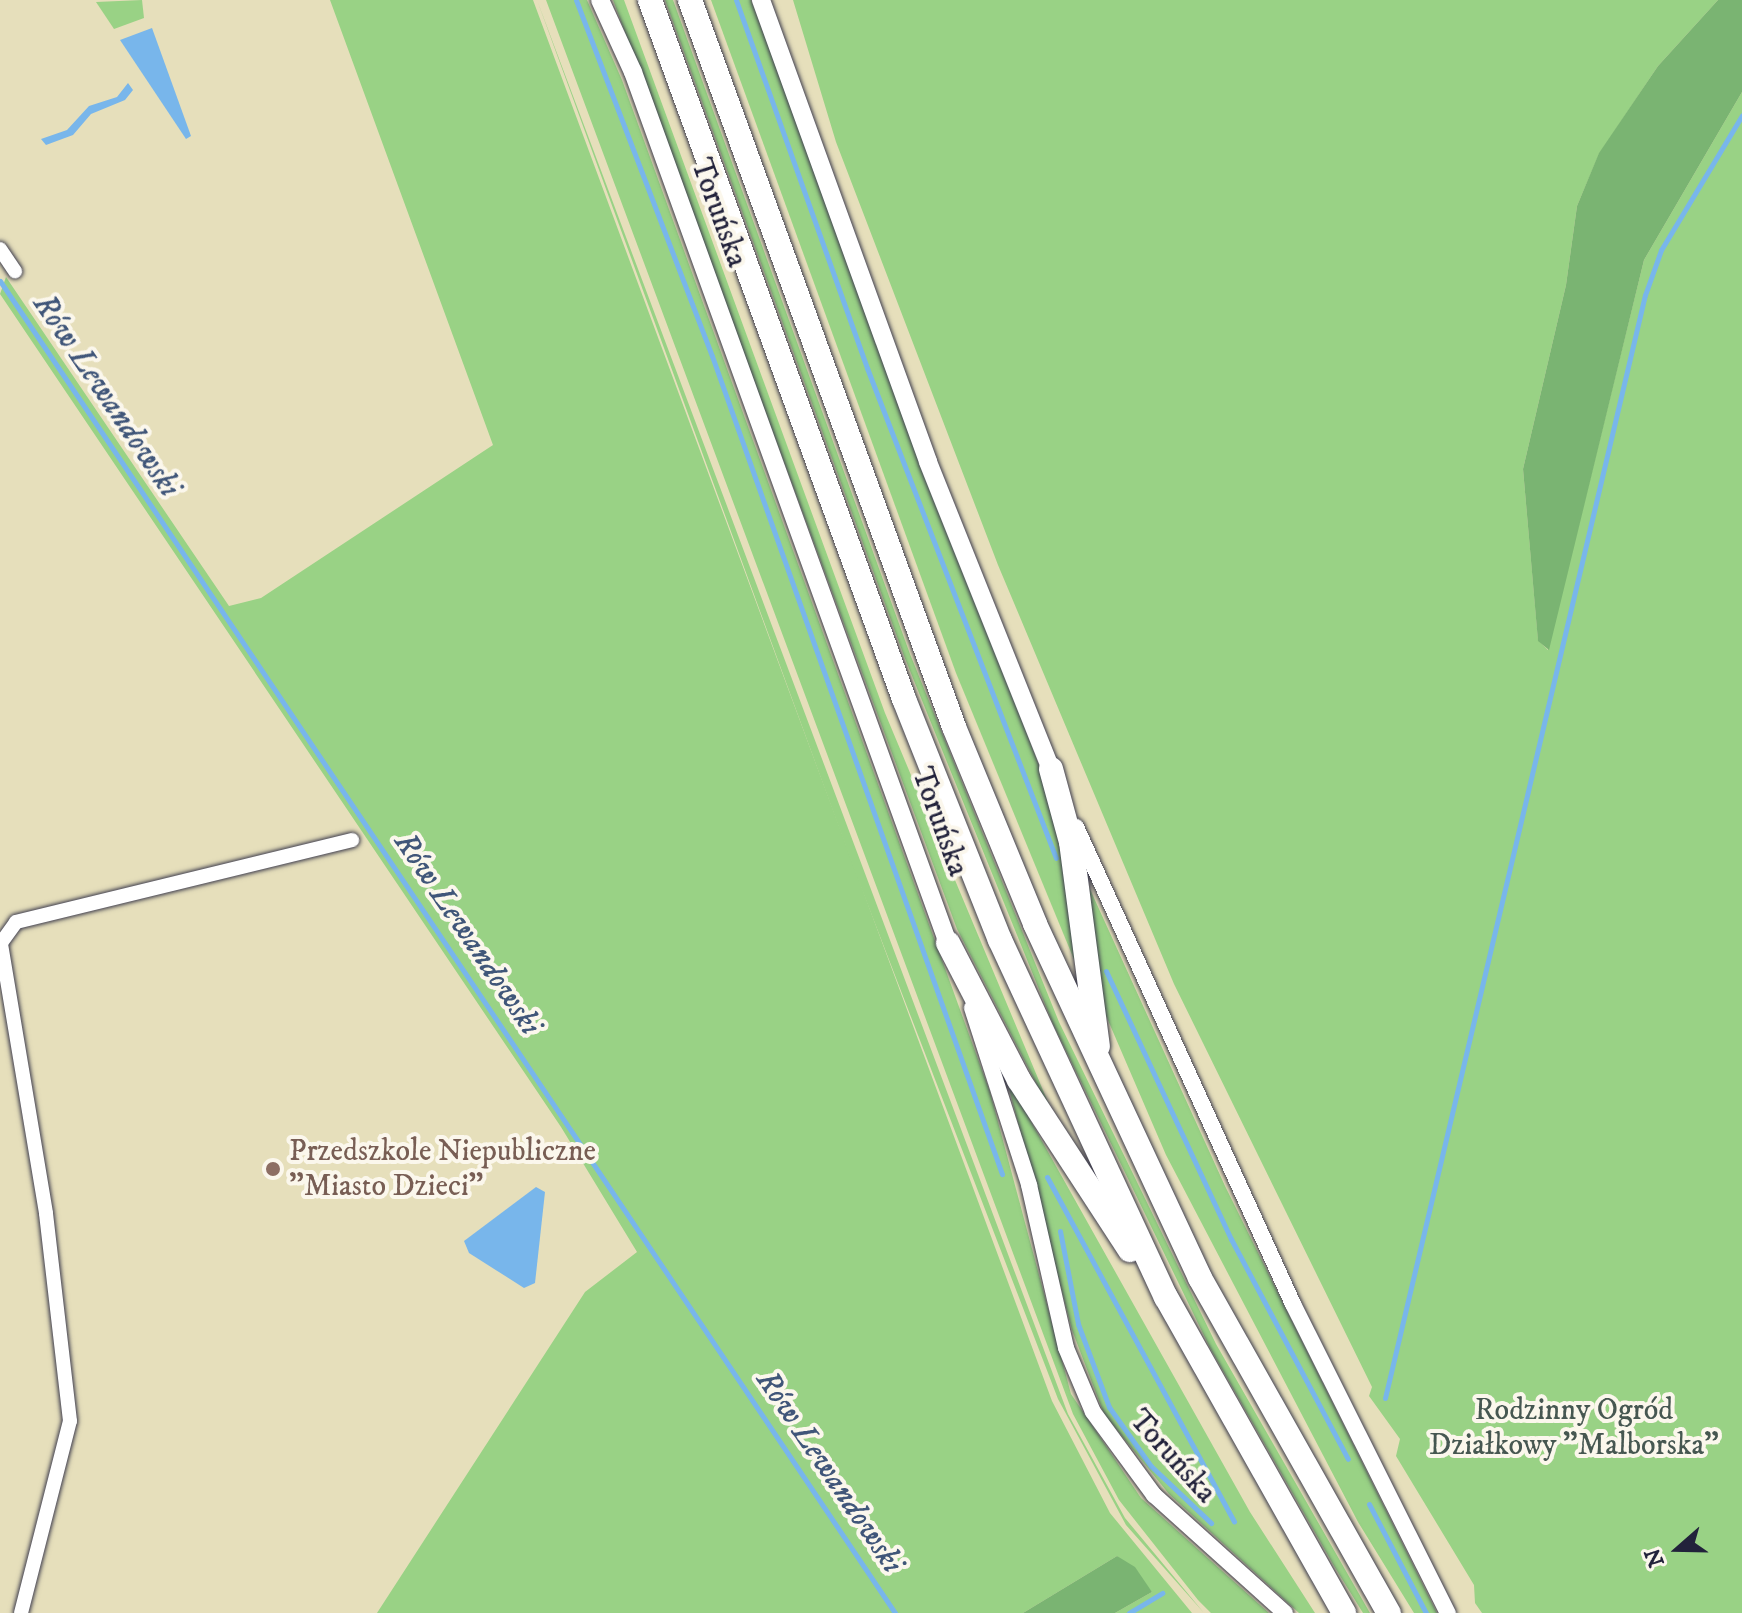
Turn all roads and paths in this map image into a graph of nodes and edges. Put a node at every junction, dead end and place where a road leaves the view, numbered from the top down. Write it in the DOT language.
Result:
graph roads {
  1 [pos="600,0"];
  2 [pos="650,0"];
  3 [pos="690,0"];
  4 [pos="761,0"];
  5 [pos="1,252"];
  6 [pos="15,271"];
  7 [pos="1051,769"];
  8 [pos="352,840"];
  9 [pos="948,943"];
  10 [pos="1111,1098"];
  11 [pos="1166,1297"];
  12 [pos="21,1613"];
  13 [pos="1285,1613"];
  14 [pos="1344,1613"];
  15 [pos="1389,1613"];
  16 [pos="1448,1613"];
  1 -- 9 [label="main road, Toruńska"];
  2 -- 11 [label="highway, Toruńska"];
  3 -- 10 [label="highway, Toruńska"];
  4 -- 7 [label="main road"];
  5 -- 6 [label="street"];
  7 -- 10 [label="highway"];
  7 -- 16 [label="street"];
  8 -- 12 [label="street"];
  9 -- 11 [label="highway"];
  9 -- 13 [label="street, Toruńska"];
  10 -- 15 [label="highway, Toruńska"];
  11 -- 14 [label="highway, Toruńska"];
}
